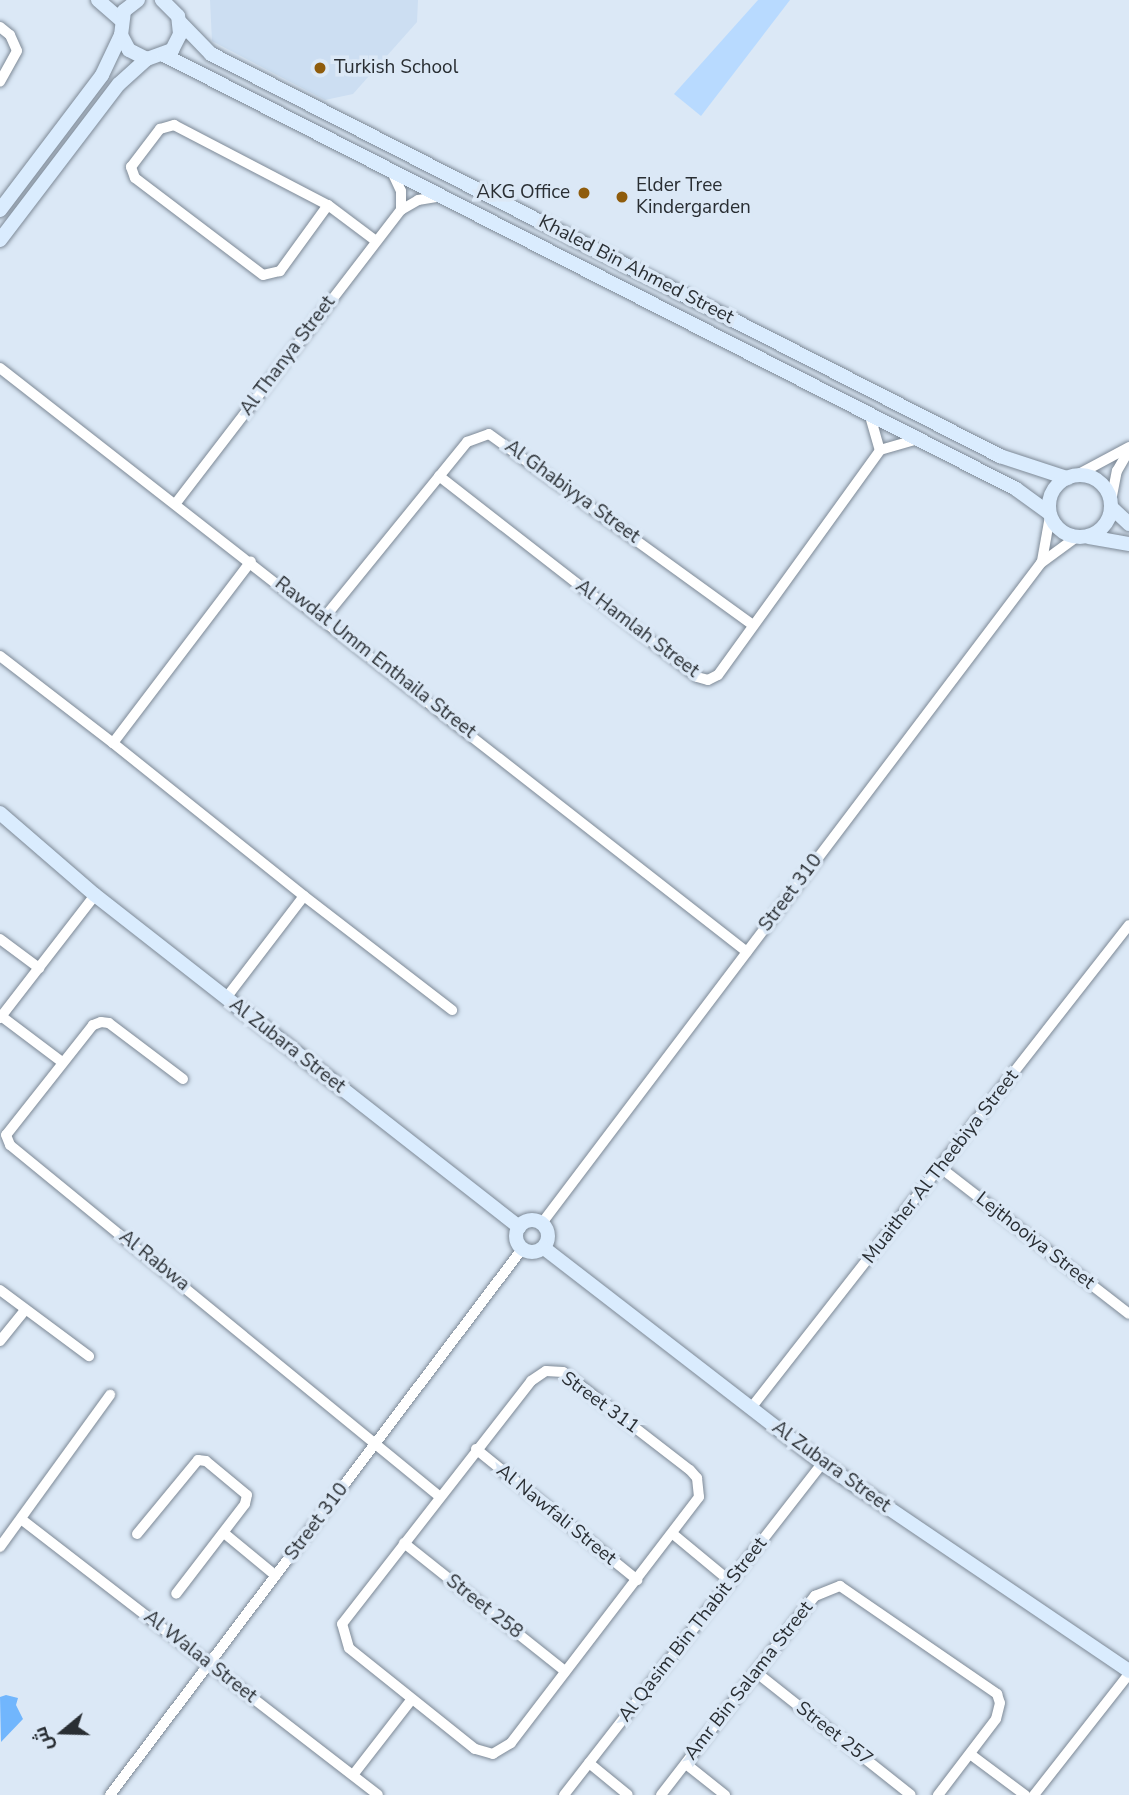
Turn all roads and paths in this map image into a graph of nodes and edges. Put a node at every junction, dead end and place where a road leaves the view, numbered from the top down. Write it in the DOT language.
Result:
graph roads {
  1 [pos="98,0"];
  2 [pos="138,0"];
  3 [pos="162,0"];
  4 [pos="186,0"];
  5 [pos="179,19"];
  6 [pos="0,27"];
  7 [pos="121,28"];
  8 [pos="164,55"];
  9 [pos="147,59"];
  10 [pos="0,82"];
  11 [pos="393,174"];
  12 [pos="438,197"];
  13 [pos="328,205"];
  14 [pos="0,210"];
  15 [pos="401,210"];
  16 [pos="0,240"];
  17 [pos="376,241"];
  18 [pos="0,368"];
  19 [pos="870,416"];
  20 [pos="918,440"];
  21 [pos="1129,449"];
  22 [pos="880,450"];
  23 [pos="439,476"];
  24 [pos="1072,476"];
  25 [pos="176,503"];
  26 [pos="1111,504"];
  27 [pos="1049,514"];
  28 [pos="1129,524"];
  29 [pos="1081,537"];
  30 [pos="1129,544"];
  31 [pos="251,561"];
  32 [pos="1041,563"];
  33 [pos="324,618"];
  34 [pos="753,625"];
  35 [pos="0,656"];
  36 [pos="113,743"];
  37 [pos="0,813"];
  38 [pos="0,825"];
  39 [pos="57,863"];
  40 [pos="95,895"];
  41 [pos="304,896"];
  42 [pos="1129,925"];
  43 [pos="0,939"];
  44 [pos="747,952"];
  45 [pos="38,968"];
  46 [pos="226,998"];
  47 [pos="452,1010"];
  48 [pos="1,1017"];
  49 [pos="62,1062"];
  50 [pos="183,1079"];
  51 [pos="941,1168"];
  52 [pos="542,1223"];
  53 [pos="519,1227"];
  54 [pos="544,1248"];
  55 [pos="522,1249"];
  56 [pos="0,1290"];
  57 [pos="25,1310"];
  58 [pos="1129,1314"];
  59 [pos="0,1341"];
  60 [pos="89,1356"];
  61 [pos="110,1395"];
  62 [pos="751,1408"];
  63 [pos="375,1445"];
  64 [pos="476,1449"];
  65 [pos="822,1463"];
  66 [pos="439,1496"];
  67 [pos="21,1519"];
  68 [pos="137,1534"];
  69 [pos="223,1534"];
  70 [pos="673,1534"];
  71 [pos="404,1543"];
  72 [pos="0,1547"];
  73 [pos="276,1576"];
  74 [pos="637,1580"];
  75 [pos="731,1582"];
  76 [pos="176,1594"];
  77 [pos="209,1663"];
  78 [pos="565,1671"];
  79 [pos="1129,1672"];
  80 [pos="757,1673"];
  81 [pos="412,1699"];
  82 [pos="970,1754"];
  83 [pos="589,1763"];
  84 [pos="686,1764"];
  85 [pos="353,1775"];
  86 [pos="110,1795"];
  87 [pos="378,1795"];
  88 [pos="564,1795"];
  89 [pos="628,1795"];
  90 [pos="660,1795"];
  91 [pos="725,1795"];
  92 [pos="911,1795"];
  93 [pos="938,1795"];
  94 [pos="1025,1795"];
  95 [pos="1034,1795"];
  1 -- 7 [label="main road"];
  2 -- 7 [label="main road"];
  3 -- 5 [label="main road, Khaled Bin Ahmed Street"];
  4 -- 5 [label="main road"];
  5 -- 8 [label="main road"];
  5 -- 24 [label="main road, Khaled Bin Ahmed Street"];
  6 -- 10 [label="street"];
  7 -- 9 [label="main road"];
  7 -- 14 [label="main road"];
  8 -- 9 [label="main road"];
  8 -- 11 [label="main road, Khaled Bin Ahmed Street"];
  9 -- 16 [label="main road"];
  11 -- 12 [label="main road, Khaled Bin Ahmed Street"];
  11 -- 15 [label="street"];
  12 -- 15 [label="street"];
  12 -- 19 [label="main road, Khaled Bin Ahmed Street"];
  13 -- 13 [label="street"];
  13 -- 17 [label="street"];
  15 -- 17 [label="street, Al Thanya Street"];
  17 -- 25 [label="street, Al Thanya Street"];
  18 -- 25 [label="street, Rawdat Umm Enthaila Street"];
  19 -- 20 [label="main road, Khaled Bin Ahmed Street"];
  19 -- 22 [label="street"];
  20 -- 22 [label="street"];
  20 -- 27 [label="main road, Khaled Bin Ahmed Street"];
  21 -- 24 [label="street"];
  21 -- 26 [label="street"];
  22 -- 34 [label="street, Al Hamlah Street"];
  23 -- 33 [label="street, Al Ghabiyya Street"];
  23 -- 34 [label="street, Al Ghabiyya Street"];
  23 -- 34 [label="street, Al Hamlah Street"];
  24 -- 26 [label="main road"];
  24 -- 27 [label="main road"];
  25 -- 31 [label="street, Rawdat Umm Enthaila Street"];
  26 -- 28 [label="main road"];
  26 -- 29 [label="main road"];
  27 -- 29 [label="main road"];
  27 -- 32 [label="street, Street 310"];
  29 -- 30 [label="main road"];
  29 -- 32 [label="street, Street 310"];
  31 -- 33 [label="street, Rawdat Umm Enthaila Street"];
  31 -- 36 [label="street"];
  32 -- 44 [label="street, Street 310"];
  33 -- 44 [label="street, Rawdat Umm Enthaila Street"];
  35 -- 36 [label="street"];
  36 -- 41 [label="street"];
  37 -- 39 [label="main road, Al Zubara Street"];
  38 -- 39 [label="main road, Al Zubara Street"];
  39 -- 40 [label="main road, Al Zubara Street"];
  40 -- 45 [label="street"];
  40 -- 46 [label="main road, Al Zubara Street"];
  41 -- 46 [label="street"];
  41 -- 47 [label="street"];
  42 -- 51 [label="street, Muaither Al Theebiya Street"];
  43 -- 45 [label="street"];
  44 -- 52 [label="street, Street 310"];
  45 -- 48 [label="street"];
  46 -- 53 [label="main road, Al Zubara Street"];
  48 -- 49 [label="street"];
  49 -- 50 [label="street, Al Rabwa"];
  49 -- 63 [label="street, Al Rabwa"];
  51 -- 58 [label="street, Lejthooiya Street"];
  51 -- 62 [label="street, Muaither Al Theebiya Street"];
  52 -- 53 [label="main road"];
  52 -- 54 [label="main road"];
  53 -- 55 [label="main road"];
  54 -- 55 [label="main road"];
  54 -- 62 [label="main road, Al Zubara Street"];
  55 -- 63 [label="street, Street 310"];
  56 -- 57 [label="street"];
  57 -- 59 [label="street"];
  57 -- 60 [label="street"];
  61 -- 67 [label="street"];
  62 -- 65 [label="main road, Al Zubara Street"];
  63 -- 66 [label="street"];
  63 -- 73 [label="street, Street 310"];
  64 -- 66 [label="street, Street 311"];
  64 -- 70 [label="street, Street 311"];
  64 -- 74 [label="street, Al Nawfali Street"];
  65 -- 75 [label="street, Al Qasim Bin Thabit Street"];
  65 -- 79 [label="main road, Al Zubara Street"];
  66 -- 71 [label="street, Street 311"];
  67 -- 72 [label="street"];
  67 -- 77 [label="street, Al Walaa Street"];
  68 -- 69 [label="street"];
  69 -- 73 [label="street"];
  69 -- 76 [label="street"];
  70 -- 74 [label="street, Street 311"];
  70 -- 75 [label="street"];
  71 -- 78 [label="street, Street 258"];
  71 -- 81 [label="street, Street 311"];
  73 -- 77 [label="street, Street 310"];
  74 -- 78 [label="street, Street 311"];
  75 -- 83 [label="street, Al Qasim Bin Thabit Street"];
  77 -- 85 [label="street, Al Walaa Street"];
  77 -- 86 [label="street, Street 310"];
  78 -- 81 [label="street, Street 311"];
  79 -- 95 [label="street"];
  80 -- 82 [label="street, Amr Bin Salama Street"];
  80 -- 84 [label="street, Amr Bin Salama Street"];
  80 -- 92 [label="street, Street 257"];
  81 -- 85 [label="street"];
  82 -- 93 [label="street, Amr Bin Salama Street"];
  82 -- 94 [label="street"];
  83 -- 88 [label="street, Al Qasim Bin Thabit Street"];
  83 -- 89 [label="street"];
  84 -- 90 [label="street, Amr Bin Salama Street"];
  84 -- 91 [label="street"];
  85 -- 87 [label="street, Al Walaa Street"];
}
